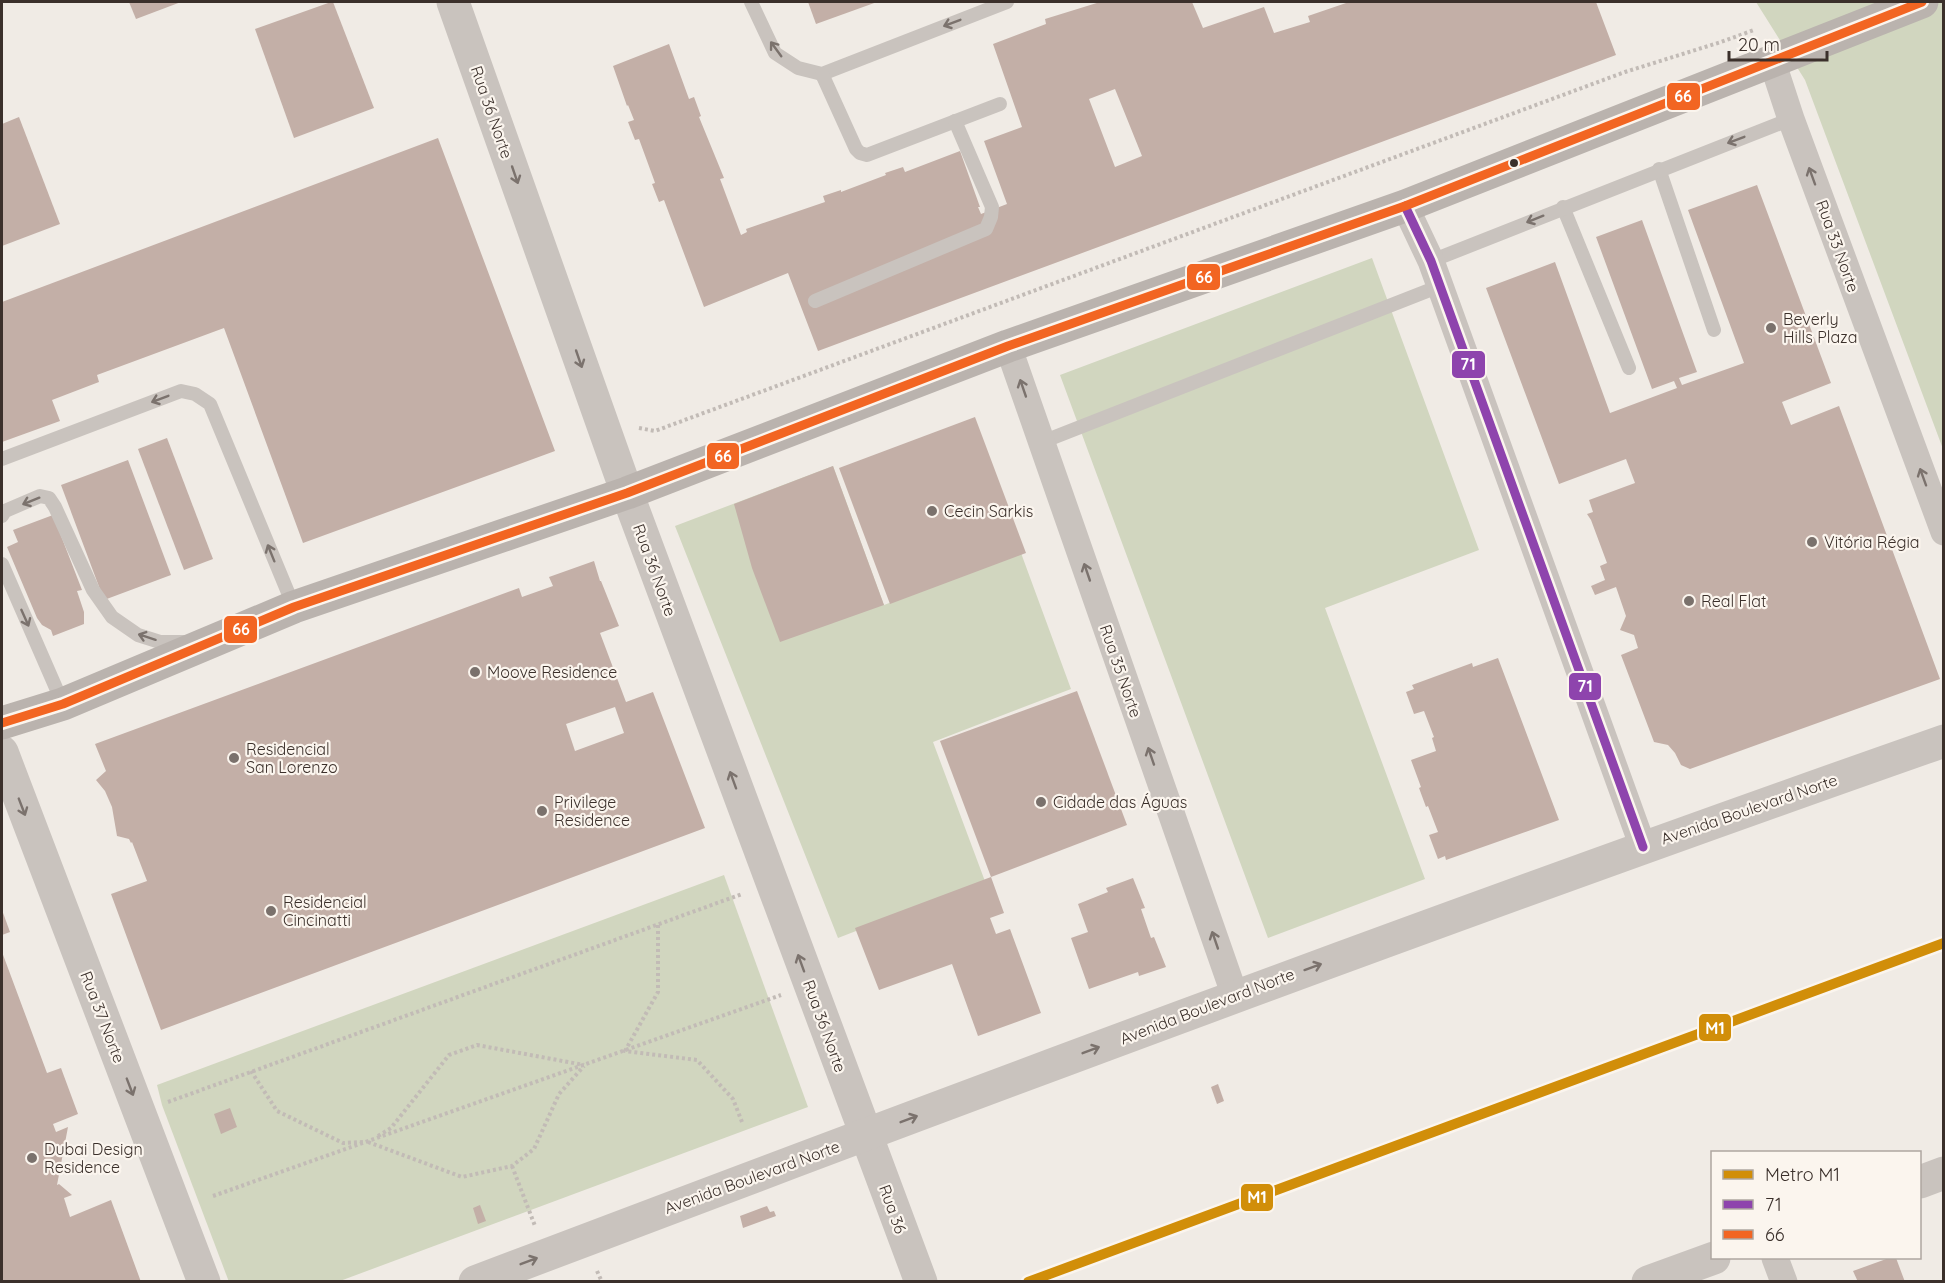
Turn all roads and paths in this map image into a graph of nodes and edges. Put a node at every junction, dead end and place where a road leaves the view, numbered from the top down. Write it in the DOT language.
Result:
graph roads {
  1 [pos="453,2"];
  2 [pos="751,2"];
  3 [pos="1007,2"];
  4 [pos="1923,2"];
  5 [pos="1764,26"];
  6 [pos="1772,62"];
  7 [pos="822,74"];
  8 [pos="1000,104"];
  9 [pos="1791,119"];
  10 [pos="955,121"];
  11 [pos="1659,169"];
  12 [pos="1406,206"];
  13 [pos="1563,207"];
  14 [pos="1431,261"];
  15 [pos="1440,286"];
  16 [pos="815,302"];
  17 [pos="1714,330"];
  18 [pos="1008,346"];
  19 [pos="1629,368"];
  20 [pos="636,425"];
  21 [pos="1041,442"];
  22 [pos="2,459"];
  23 [pos="627,493"];
  24 [pos="2,516"];
  25 [pos="1944,532"];
  26 [pos="2,564"];
  27 [pos="294,607"];
  28 [pos="204,643"];
  29 [pos="63,704"];
  30 [pos="2,723"];
  31 [pos="1944,741"];
  32 [pos="2,752"];
  33 [pos="1643,847"];
  34 [pos="752,891"];
  35 [pos="658,925"];
  36 [pos="789,992"];
  37 [pos="1235,996"];
  38 [pos="625,1051"];
  39 [pos="584,1065"];
  40 [pos="251,1071"];
  41 [pos="162,1105"];
  42 [pos="742,1122"];
  43 [pos="866,1136"];
  44 [pos="367,1142"];
  45 [pos="512,1166"];
  46 [pos="1944,1173"];
  47 [pos="1921,1182"];
  48 [pos="213,1196"];
  49 [pos="546,1254"];
  50 [pos="1711,1258"];
  51 [pos="1776,1259"];
  52 [pos="204,1281"];
  53 [pos="475,1281"];
  54 [pos="921,1281"];
  55 [pos="1648,1281"];
  56 [pos="1784,1281"];
  1 -- 23 [label="street, Rua 36 Norte, one-way"];
  7 -- 2 [label="lane, one-way"];
  3 -- 7 [label="lane, one-way"];
  4 -- 6 [label="main road"];
  5 -- 20 [label="path"];
  6 -- 9 [label="street, Rua 33 Norte"];
  6 -- 12 [label="main road"];
  7 -- 10 [label="lane"];
  8 -- 10 [label="lane"];
  9 -- 11 [label="lane, one-way"];
  25 -- 9 [label="street, Rua 33 Norte, one-way"];
  10 -- 16 [label="lane"];
  11 -- 13 [label="lane"];
  11 -- 17 [label="lane"];
  12 -- 14 [label="street"];
  12 -- 18 [label="main road"];
  13 -- 14 [label="lane, one-way"];
  13 -- 19 [label="lane"];
  14 -- 15 [label="street"];
  15 -- 21 [label="lane"];
  15 -- 33 [label="street"];
  21 -- 18 [label="street, Rua 35 Norte, one-way"];
  18 -- 23 [label="main road"];
  37 -- 21 [label="street, Rua 35 Norte, one-way"];
  27 -- 22 [label="lane, one-way"];
  23 -- 27 [label="main road"];
  43 -- 23 [label="street, Rua 36 Norte, one-way"];
  28 -- 24 [label="lane, one-way"];
  26 -- 29 [label="lane, one-way"];
  27 -- 28 [label="main road"];
  28 -- 29 [label="main road"];
  29 -- 30 [label="main road"];
  31 -- 33 [label="street, Avenida Boulevard Norte"];
  32 -- 52 [label="street, Rua 37 Norte, one-way"];
  37 -- 33 [label="street, Avenida Boulevard Norte, one-way"];
  34 -- 35 [label="path"];
  35 -- 38 [label="path"];
  35 -- 40 [label="path"];
  36 -- 38 [label="path"];
  43 -- 37 [label="street, Avenida Boulevard Norte, one-way"];
  38 -- 39 [label="path"];
  38 -- 42 [label="path"];
  39 -- 44 [label="path"];
  39 -- 44 [label="path"];
  39 -- 45 [label="path"];
  40 -- 41 [label="path"];
  40 -- 44 [label="path"];
  43 -- 49 [label="street, Avenida Boulevard Norte"];
  43 -- 54 [label="street, Rua 36"];
  44 -- 45 [label="path"];
  44 -- 48 [label="path"];
  45 -- 49 [label="path"];
  46 -- 47 [label="street"];
  53 -- 49 [label="street, Avenida Boulevard Norte, one-way"];
  50 -- 55 [label="street"];
  51 -- 56 [label="street"];
}
